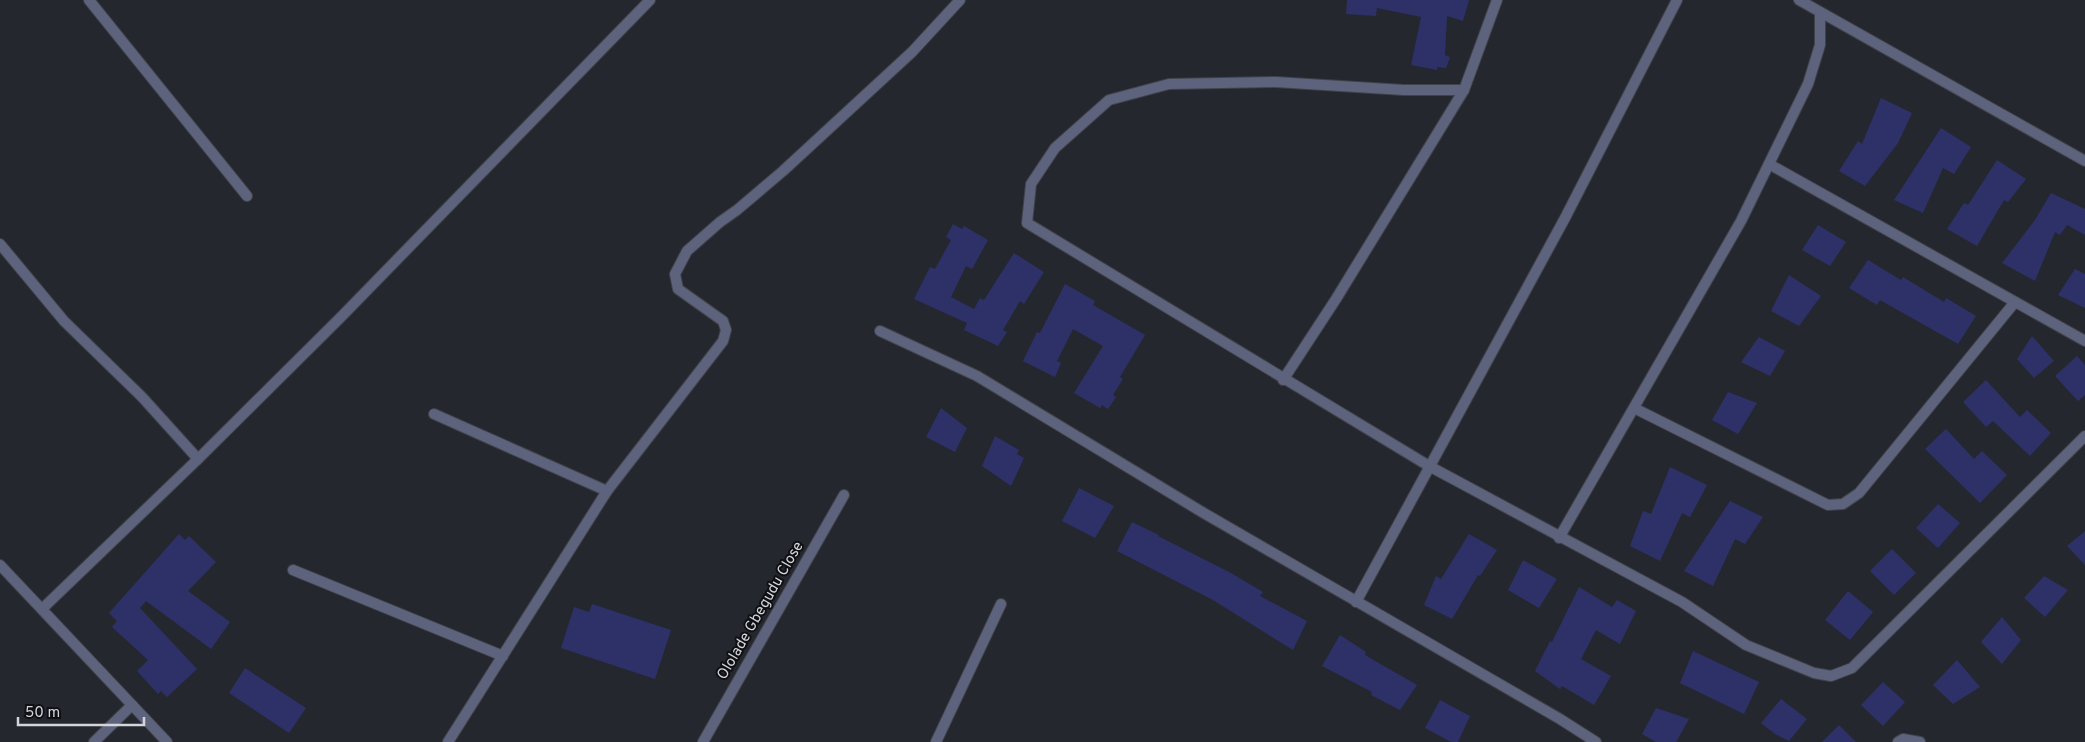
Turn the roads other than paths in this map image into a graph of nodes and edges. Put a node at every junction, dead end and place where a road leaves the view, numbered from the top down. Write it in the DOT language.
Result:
graph roads {
  1 [pos="89,0"];
  2 [pos="650,0"];
  3 [pos="960,0"];
  4 [pos="1497,0"];
  5 [pos="1678,0"];
  6 [pos="1799,0"];
  7 [pos="1820,12"];
  8 [pos="1464,90"];
  9 [pos="2085,161"];
  10 [pos="1769,164"];
  11 [pos="247,196"];
  12 [pos="0,244"];
  13 [pos="2015,302"];
  14 [pos="880,331"];
  15 [pos="2085,342"];
  16 [pos="1282,380"];
  17 [pos="1634,408"];
  18 [pos="434,414"];
  19 [pos="2085,436"];
  20 [pos="198,459"];
  21 [pos="1429,466"];
  22 [pos="607,492"];
  23 [pos="844,495"];
  24 [pos="1559,538"];
  25 [pos="0,565"];
  26 [pos="293,570"];
  27 [pos="1356,602"];
  28 [pos="1001,604"];
  29 [pos="42,608"];
  30 [pos="503,656"];
  31 [pos="132,705"];
  32 [pos="94,742"];
  33 [pos="167,742"];
  34 [pos="448,742"];
  35 [pos="703,742"];
  36 [pos="936,742"];
  37 [pos="1596,742"];
  38 [pos="1898,742"];
  39 [pos="1920,742"];
  1 -- 11 [label="street"];
  2 -- 20 [label="street"];
  3 -- 22 [label="street"];
  4 -- 8 [label="street"];
  5 -- 21 [label="street"];
  6 -- 7 [label="street"];
  7 -- 9 [label="street"];
  7 -- 10 [label="street"];
  8 -- 16 [label="street"];
  8 -- 16 [label="street"];
  10 -- 13 [label="street"];
  10 -- 17 [label="street"];
  12 -- 20 [label="street"];
  13 -- 15 [label="street"];
  13 -- 17 [label="street"];
  14 -- 27 [label="street"];
  16 -- 21 [label="street"];
  17 -- 24 [label="street"];
  18 -- 22 [label="street"];
  19 -- 24 [label="street"];
  20 -- 29 [label="street"];
  21 -- 24 [label="street"];
  21 -- 27 [label="street"];
  22 -- 30 [label="street"];
  23 -- 35 [label="street, Ololade Gbegudu Close"];
  25 -- 29 [label="street"];
  26 -- 30 [label="street"];
  27 -- 37 [label="street"];
  28 -- 36 [label="street"];
  29 -- 31 [label="street"];
  30 -- 34 [label="street"];
  31 -- 32 [label="street"];
  31 -- 33 [label="street"];
  38 -- 39 [label="street"];
}
